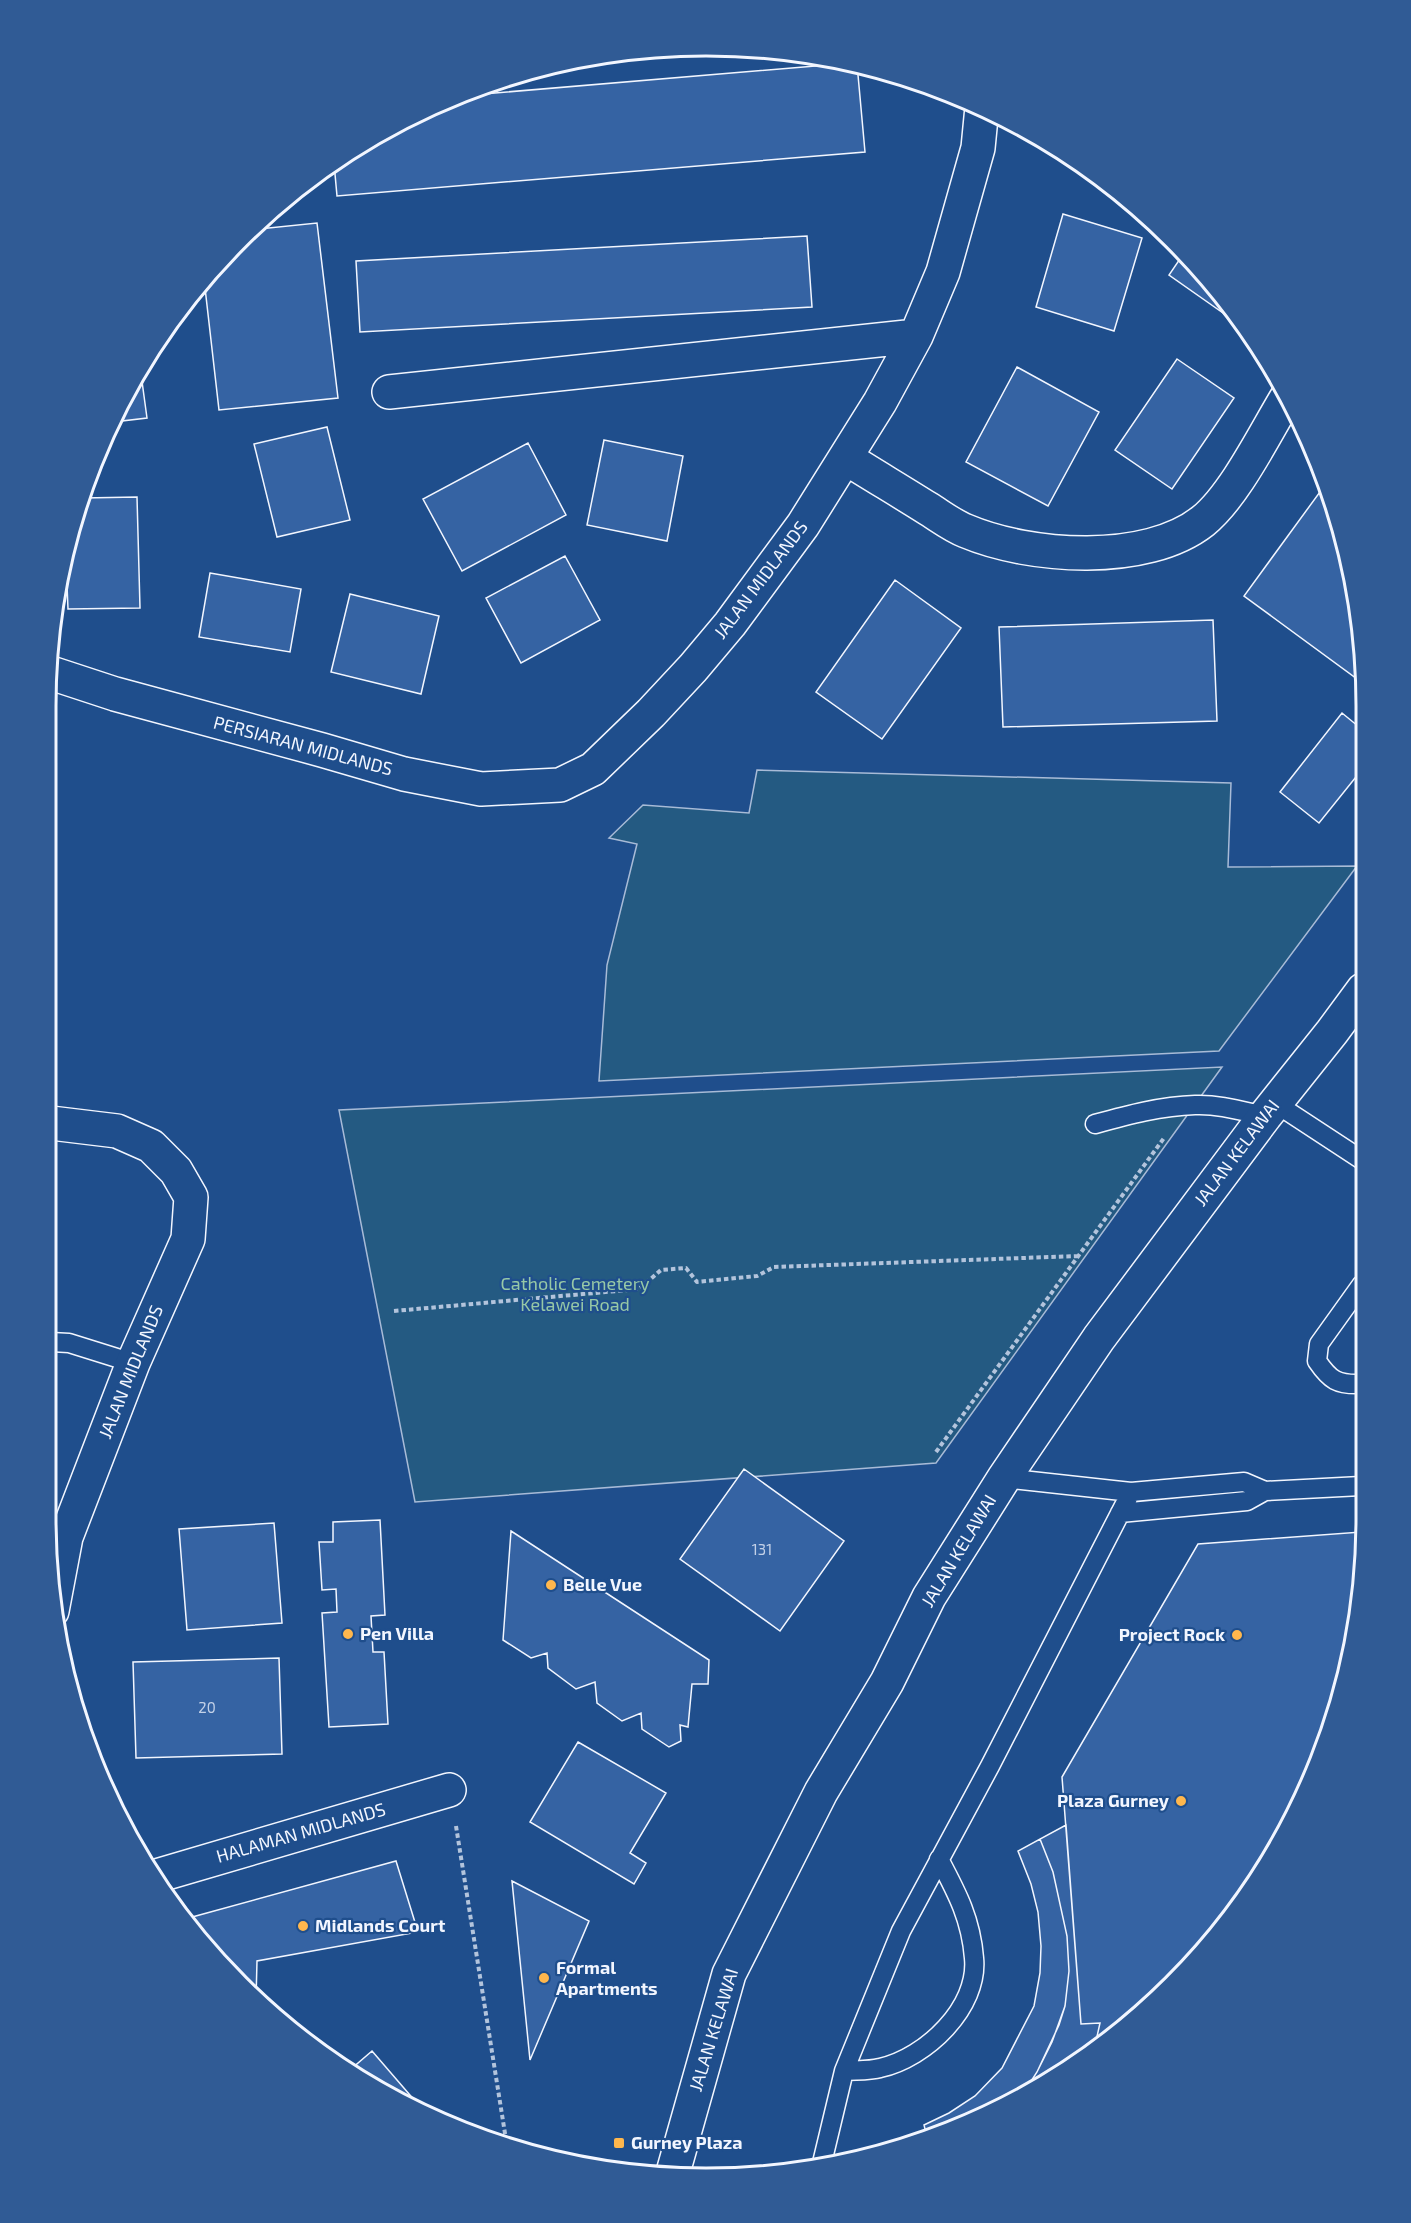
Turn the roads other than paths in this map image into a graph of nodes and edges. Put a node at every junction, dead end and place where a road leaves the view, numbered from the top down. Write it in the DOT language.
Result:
graph roads {
  1 [pos="981,117"];
  2 [pos="916,336"];
  3 [pos="389,392"];
  4 [pos="1282,406"];
  5 [pos="846,458"];
  6 [pos="57,675"];
  7 [pos="560,785"];
  8 [pos="1356,999"];
  9 [pos="1270,1109"];
  10 [pos="56,1124"];
  11 [pos="1095,1124"];
  12 [pos="1356,1157"];
  13 [pos="1356,1292"];
  14 [pos="56,1342"];
  15 [pos="133,1363"];
  16 [pos="1356,1384"];
  17 [pos="1004,1478"];
  18 [pos="1356,1486"];
  19 [pos="1265,1491"];
  20 [pos="1131,1492"];
  21 [pos="1120,1513"];
  22 [pos="58,1536"];
  23 [pos="57,1551"];
  24 [pos="449,1790"];
  25 [pos="939,1860"];
  26 [pos="162,1874"];
  27 [pos="844,2071"];
  28 [pos="823,2156"];
  29 [pos="675,2167"];
  1 -- 2 [label="street, JALAN MIDLANDS"];
  2 -- 3 [label="street"];
  2 -- 5 [label="street, JALAN MIDLANDS"];
  4 -- 5 [label="street"];
  5 -- 7 [label="street, JALAN MIDLANDS"];
  6 -- 7 [label="street, PERSIARAN MIDLANDS"];
  8 -- 9 [label="street, JALAN KELAWAI"];
  9 -- 11 [label="lane"];
  9 -- 12 [label="lane"];
  9 -- 17 [label="street, JALAN KELAWAI"];
  10 -- 15 [label="street, JALAN MIDLANDS"];
  13 -- 16 [label="lane"];
  14 -- 15 [label="lane"];
  15 -- 22 [label="street, JALAN MIDLANDS"];
  17 -- 20 [label="lane"];
  17 -- 29 [label="street, JALAN KELAWAI"];
  18 -- 19 [label="lane"];
  19 -- 20 [label="lane"];
  19 -- 21 [label="lane"];
  20 -- 21 [label="lane"];
  21 -- 25 [label="lane"];
  22 -- 23 [label="street, JALAN MIDLANDS"];
  24 -- 26 [label="street, HALAMAN MIDLANDS"];
  25 -- 27 [label="lane"];
  25 -- 27 [label="lane"];
  27 -- 28 [label="lane"];
}
